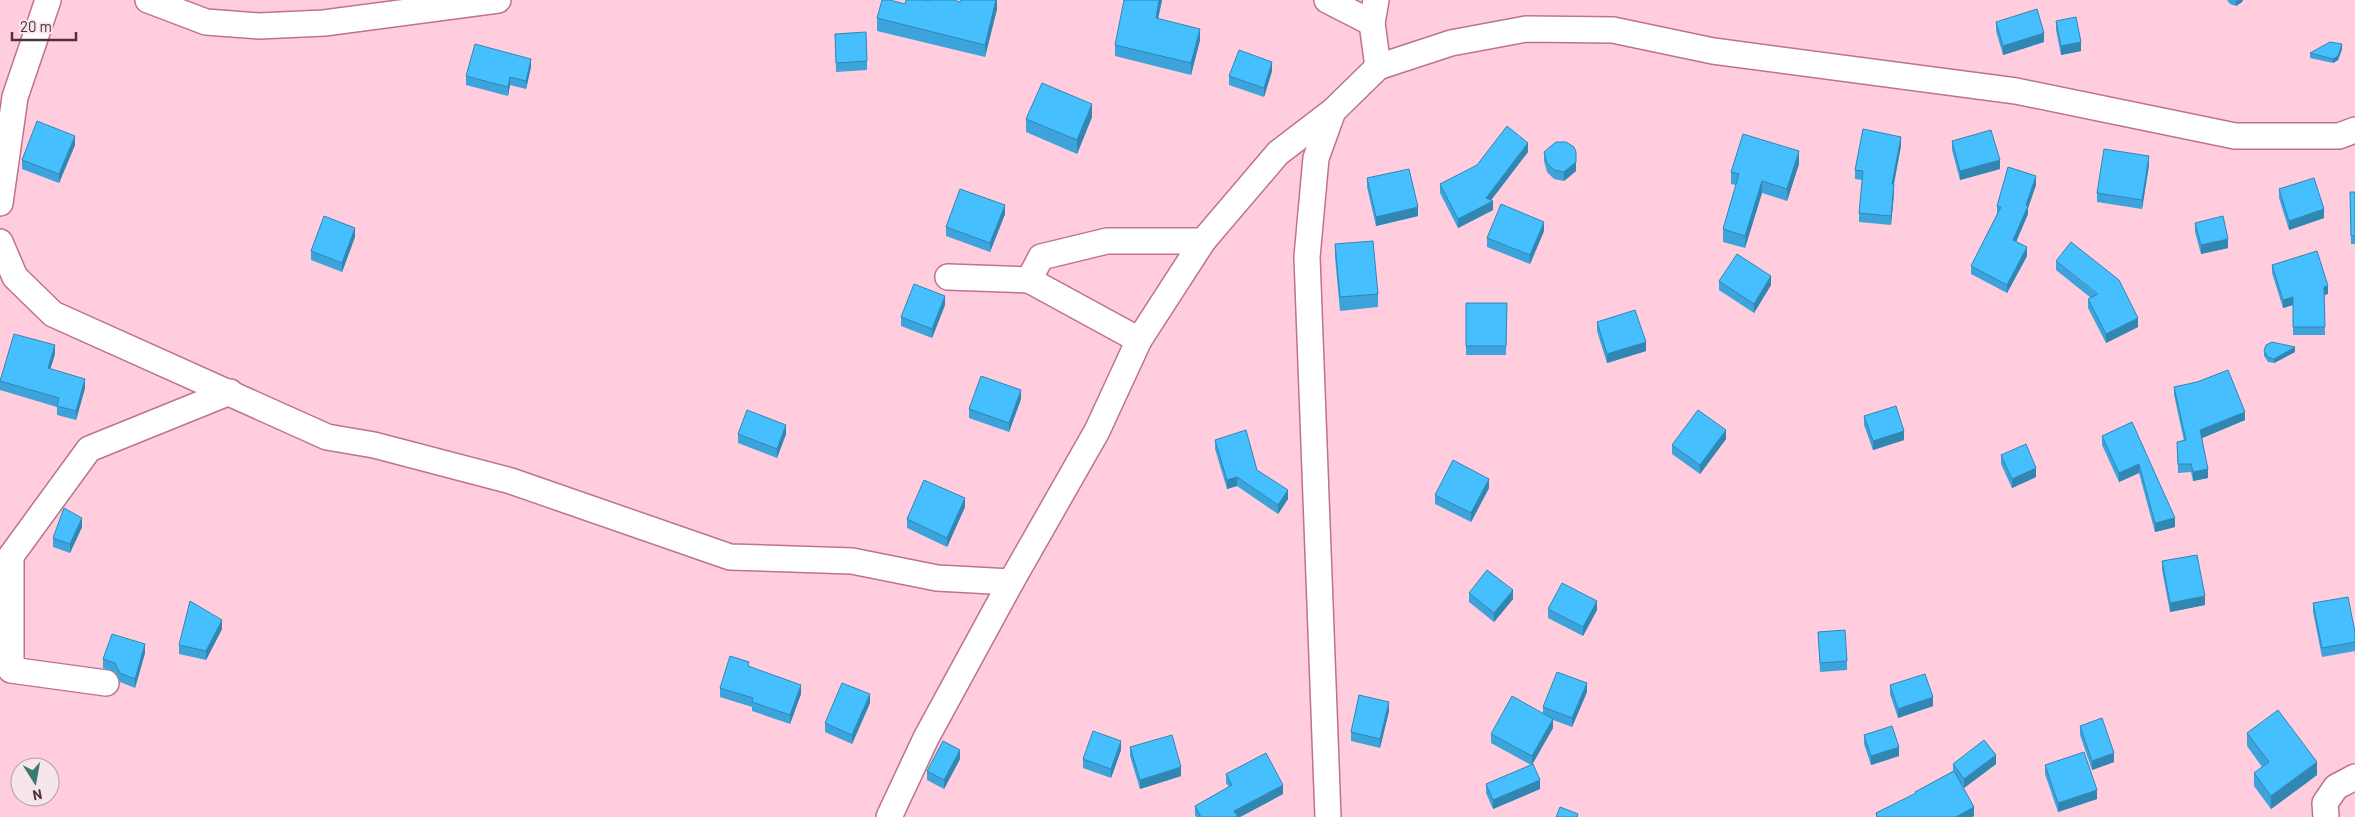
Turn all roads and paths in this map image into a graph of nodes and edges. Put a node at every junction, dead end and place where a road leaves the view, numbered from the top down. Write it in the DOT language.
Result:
graph roads {
  1 [pos="48,0"];
  2 [pos="148,0"];
  3 [pos="498,0"];
  4 [pos="1326,0"];
  5 [pos="1374,11"];
  6 [pos="1378,67"];
  7 [pos="1333,111"];
  8 [pos="2355,130"];
  9 [pos="0,203"];
  10 [pos="1202,241"];
  11 [pos="0,242"];
  12 [pos="948,277"];
  13 [pos="1029,280"];
  14 [pos="1139,340"];
  15 [pos="230,392"];
  16 [pos="1010,582"];
  17 [pos="6,677"];
  18 [pos="106,682"];
  19 [pos="2355,777"];
  20 [pos="890,817"];
  21 [pos="1328,817"];
  22 [pos="2326,817"];
  1 -- 9 [label="street"];
  2 -- 3 [label="street"];
  4 -- 5 [label="street"];
  5 -- 6 [label="street"];
  6 -- 7 [label="street"];
  6 -- 8 [label="street"];
  7 -- 10 [label="street"];
  7 -- 21 [label="street"];
  10 -- 13 [label="street"];
  10 -- 14 [label="street"];
  11 -- 15 [label="street"];
  12 -- 13 [label="street"];
  13 -- 14 [label="street"];
  14 -- 16 [label="street"];
  15 -- 16 [label="street"];
  15 -- 17 [label="street"];
  16 -- 20 [label="street"];
  17 -- 18 [label="street"];
  19 -- 22 [label="street"];
}
